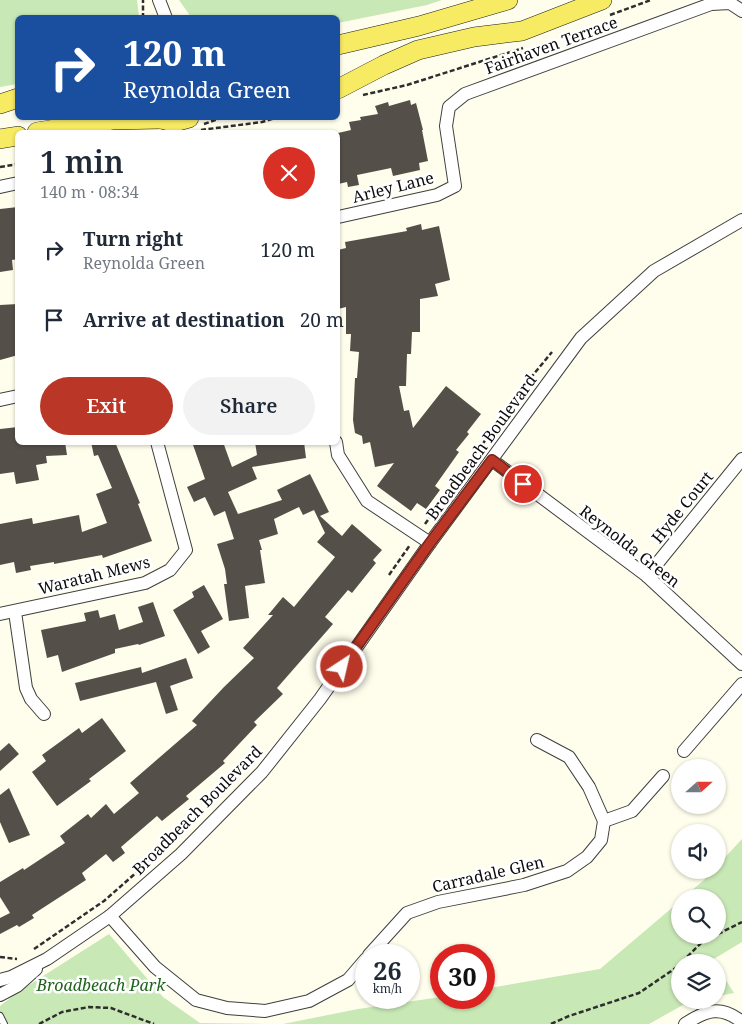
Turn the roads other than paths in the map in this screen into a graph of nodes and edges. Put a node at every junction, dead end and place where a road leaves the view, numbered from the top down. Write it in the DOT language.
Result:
graph roads {
  1 [pos="508,0"];
  2 [pos="604,9"];
  3 [pos="742,11"];
  4 [pos="156,15"];
  5 [pos="165,15"];
  6 [pos="340,45"];
  7 [pos="340,88"];
  8 [pos="15,99"];
  9 [pos="0,104"];
  10 [pos="112,120"];
  11 [pos="166,120"];
  12 [pos="193,124"];
  13 [pos="50,130"];
  14 [pos="15,136"];
  15 [pos="0,139"];
  16 [pos="15,184"];
  17 [pos="0,186"];
  18 [pos="455,186"];
  19 [pos="340,217"];
  20 [pos="742,220"];
  21 [pos="15,397"];
  22 [pos="0,400"];
  23 [pos="158,445"];
  24 [pos="336,445"];
  25 [pos="742,459"];
  26 [pos="492,460"];
  27 [pos="430,543"];
  28 [pos="647,576"];
  29 [pos="15,612"];
  30 [pos="0,614"];
  31 [pos="742,664"];
  32 [pos="742,684"];
  33 [pos="44,714"];
  34 [pos="537,740"];
  35 [pos="684,751"];
  36 [pos="663,776"];
  37 [pos="604,821"];
  38 [pos="110,916"];
  39 [pos="379,944"];
  40 [pos="47,959"];
  41 [pos="355,972"];
  42 [pos="0,980"];
  43 [pos="0,996"];
  44 [pos="0,1016"];
  45 [pos="742,1022"];
  46 [pos="4,1024"];
  47 [pos="685,1024"];
  1 -- 6 [label="main road"];
  2 -- 7 [label="main road"];
  3 -- 18 [label="street, Fairhaven Terrace"];
  4 -- 5 [label="street"];
  8 -- 9 [label="main road"];
  10 -- 13 [label="main road"];
  11 -- 12 [label="main road"];
  14 -- 15 [label="main road"];
  16 -- 17 [label="street"];
  18 -- 19 [label="street, Arley Lane"];
  20 -- 26 [label="street, Broadbeach Boulevard"];
  21 -- 22 [label="street"];
  23 -- 29 [label="street, Waratah Mews"];
  24 -- 27 [label="street"];
  25 -- 28 [label="street, Hyde Court"];
  26 -- 27 [label="street, Broadbeach Boulevard"];
  26 -- 28 [label="street, Reynolda Green"];
  27 -- 38 [label="street, Broadbeach Boulevard"];
  28 -- 31 [label="street, Reynolda Green"];
  29 -- 30 [label="street, Waratah Mews"];
  29 -- 33 [label="street"];
  32 -- 35 [label="street"];
  34 -- 37 [label="street"];
  36 -- 37 [label="street"];
  37 -- 39 [label="street, Carradale Glen"];
  38 -- 40 [label="street, Broadbeach Boulevard"];
  38 -- 41 [label="street"];
  40 -- 42 [label="street, Broadbeach Boulevard"];
  40 -- 43 [label="street, Broadbeach Boulevard"];
  44 -- 46 [label="lane"];
  45 -- 47 [label="street"];
}
